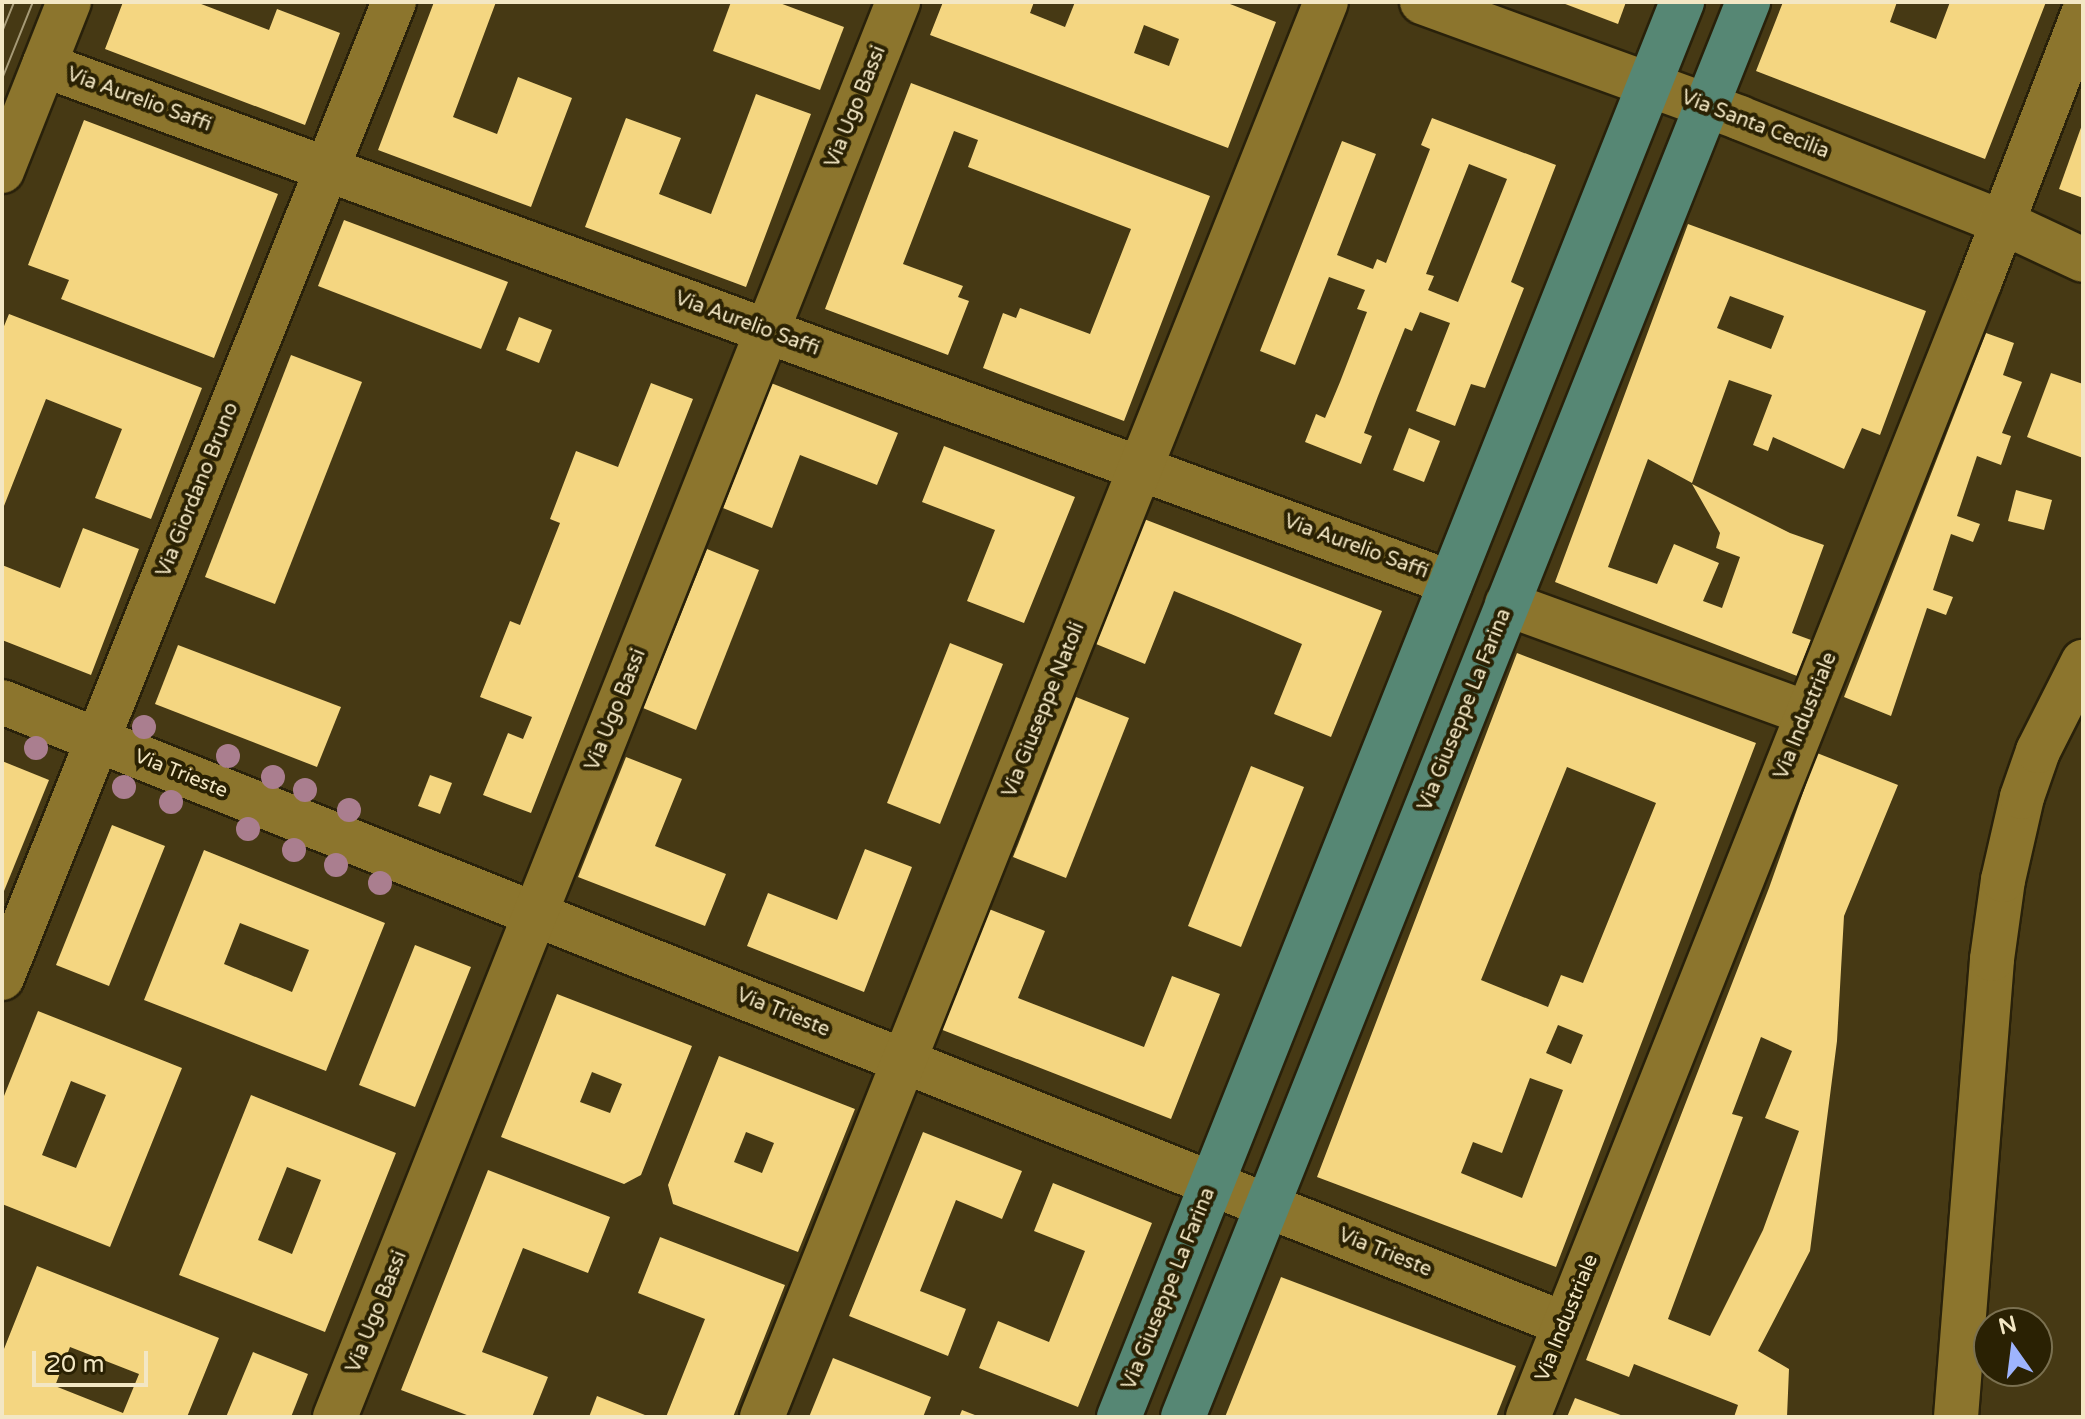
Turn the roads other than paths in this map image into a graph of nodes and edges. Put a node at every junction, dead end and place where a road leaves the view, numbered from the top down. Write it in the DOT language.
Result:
graph roads {
  1 [pos="69,2"];
  2 [pos="394,2"];
  3 [pos="898,2"];
  4 [pos="1326,2"];
  5 [pos="1422,2"];
  6 [pos="1682,2"];
  7 [pos="1748,2"];
  8 [pos="2083,14"];
  9 [pos="44,65"];
  10 [pos="1649,85"];
  11 [pos="1706,106"];
  12 [pos="327,170"];
  13 [pos="2,171"];
  14 [pos="2002,222"];
  15 [pos="2083,260"];
  16 [pos="767,331"];
  17 [pos="1141,468"];
  18 [pos="1451,583"];
  19 [pos="1507,604"];
  20 [pos="2083,662"];
  21 [pos="2,702"];
  22 [pos="1807,713"];
  23 [pos="98,740"];
  24 [pos="535,914"];
  25 [pos="2,978"];
  26 [pos="904,1061"];
  27 [pos="1212,1184"];
  28 [pos="1267,1206"];
  29 [pos="1564,1324"];
  30 [pos="335,1417"];
  31 [pos="762,1417"];
  32 [pos="1119,1417"];
  33 [pos="1183,1417"];
  34 [pos="1528,1417"];
  35 [pos="1956,1417"];
  1 -- 9 [label="street"];
  2 -- 12 [label="street, Via Giordano Bruno"];
  3 -- 16 [label="street, Via Ugo Bassi"];
  4 -- 17 [label="street, Via Giuseppe Natoli"];
  5 -- 10 [label="street, Via Santa Cecilia"];
  6 -- 10 [label="main road, Via Giuseppe La Farina"];
  7 -- 11 [label="main road, Via Giuseppe La Farina"];
  8 -- 14 [label="street, Via Industriale"];
  9 -- 12 [label="street, Via Aurelio Saffi"];
  9 -- 13 [label="street"];
  10 -- 11 [label="street, Via Santa Cecilia"];
  10 -- 18 [label="main road, Via Giuseppe La Farina"];
  11 -- 14 [label="street, Via Santa Cecilia"];
  11 -- 19 [label="main road, Via Giuseppe La Farina"];
  12 -- 16 [label="street, Via Aurelio Saffi"];
  12 -- 23 [label="street, Via Giordano Bruno"];
  14 -- 15 [label="street, Via Santa Cecilia"];
  14 -- 22 [label="street, Via Industriale"];
  16 -- 17 [label="street, Via Aurelio Saffi"];
  16 -- 24 [label="street, Via Ugo Bassi"];
  17 -- 18 [label="street, Via Aurelio Saffi"];
  17 -- 26 [label="street, Via Giuseppe Natoli"];
  18 -- 27 [label="main road, Via Giuseppe La Farina"];
  19 -- 22 [label="street"];
  19 -- 28 [label="main road, Via Giuseppe La Farina"];
  20 -- 35 [label="street"];
  21 -- 23 [label="street, Via Trieste"];
  22 -- 29 [label="street, Via Industriale"];
  23 -- 24 [label="street, Via Trieste"];
  23 -- 25 [label="street, Via Giordano Bruno"];
  24 -- 26 [label="street, Via Trieste"];
  24 -- 30 [label="street, Via Ugo Bassi"];
  26 -- 27 [label="street, Via Trieste"];
  26 -- 31 [label="street, Via Giuseppe Natoli"];
  27 -- 28 [label="street, Via Trieste"];
  27 -- 32 [label="main road, Via Giuseppe La Farina"];
  28 -- 29 [label="street, Via Trieste"];
  28 -- 33 [label="main road, Via Giuseppe La Farina"];
  29 -- 34 [label="street, Via Industriale"];
}
